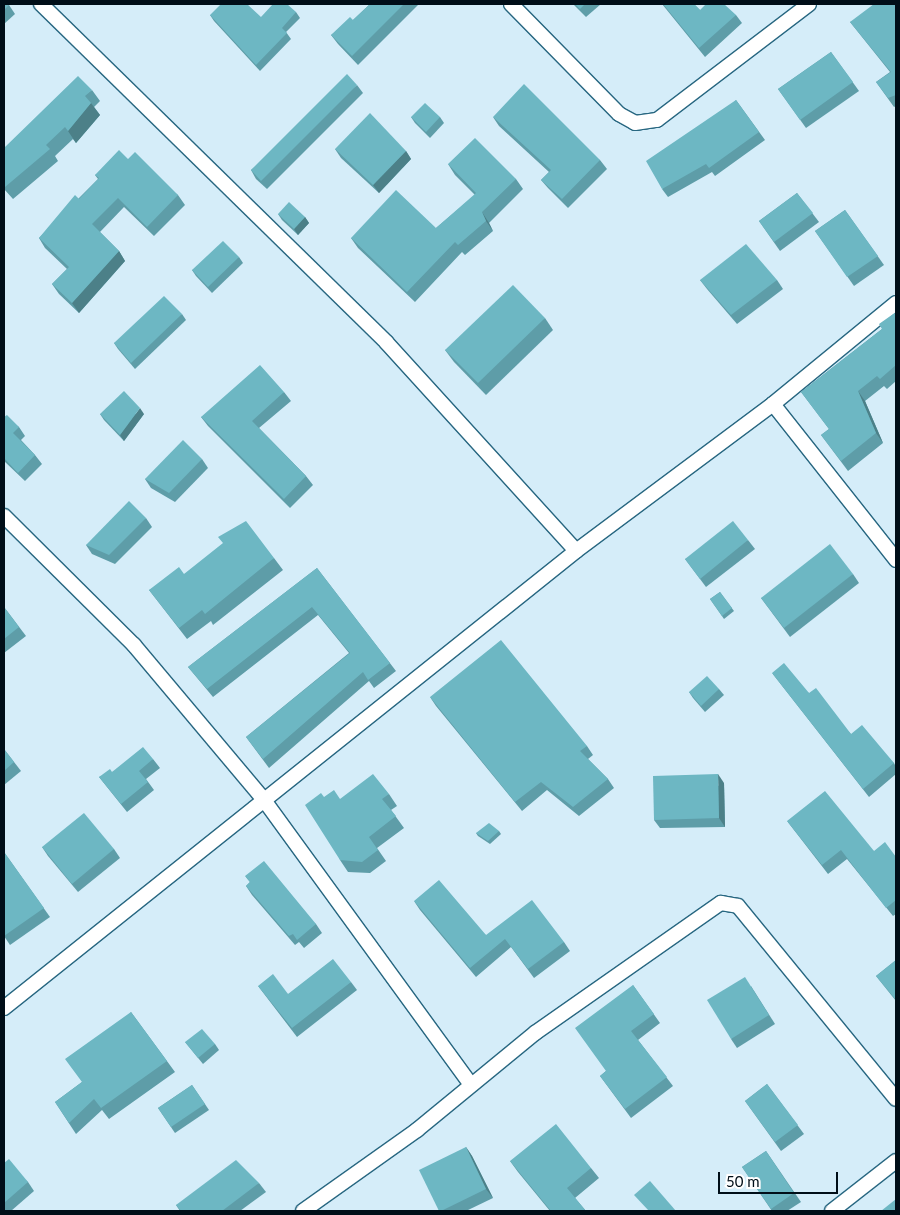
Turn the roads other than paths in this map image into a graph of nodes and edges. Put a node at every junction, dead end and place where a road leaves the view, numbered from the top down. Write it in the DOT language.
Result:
graph roads {
  1 [pos="40,4"];
  2 [pos="511,4"];
  3 [pos="809,4"];
  4 [pos="896,303"];
  5 [pos="773,404"];
  6 [pos="4,516"];
  7 [pos="576,551"];
  8 [pos="896,560"];
  9 [pos="264,800"];
  10 [pos="4,1008"];
  11 [pos="470,1084"];
  12 [pos="896,1099"];
  13 [pos="896,1161"];
  14 [pos="303,1211"];
  15 [pos="832,1211"];
  1 -- 7 [label="street"];
  2 -- 3 [label="street"];
  4 -- 5 [label="street"];
  5 -- 7 [label="street"];
  5 -- 8 [label="street"];
  6 -- 9 [label="street"];
  7 -- 9 [label="street"];
  9 -- 10 [label="street"];
  9 -- 11 [label="street"];
  11 -- 12 [label="street"];
  11 -- 14 [label="street"];
  13 -- 15 [label="street"];
}
